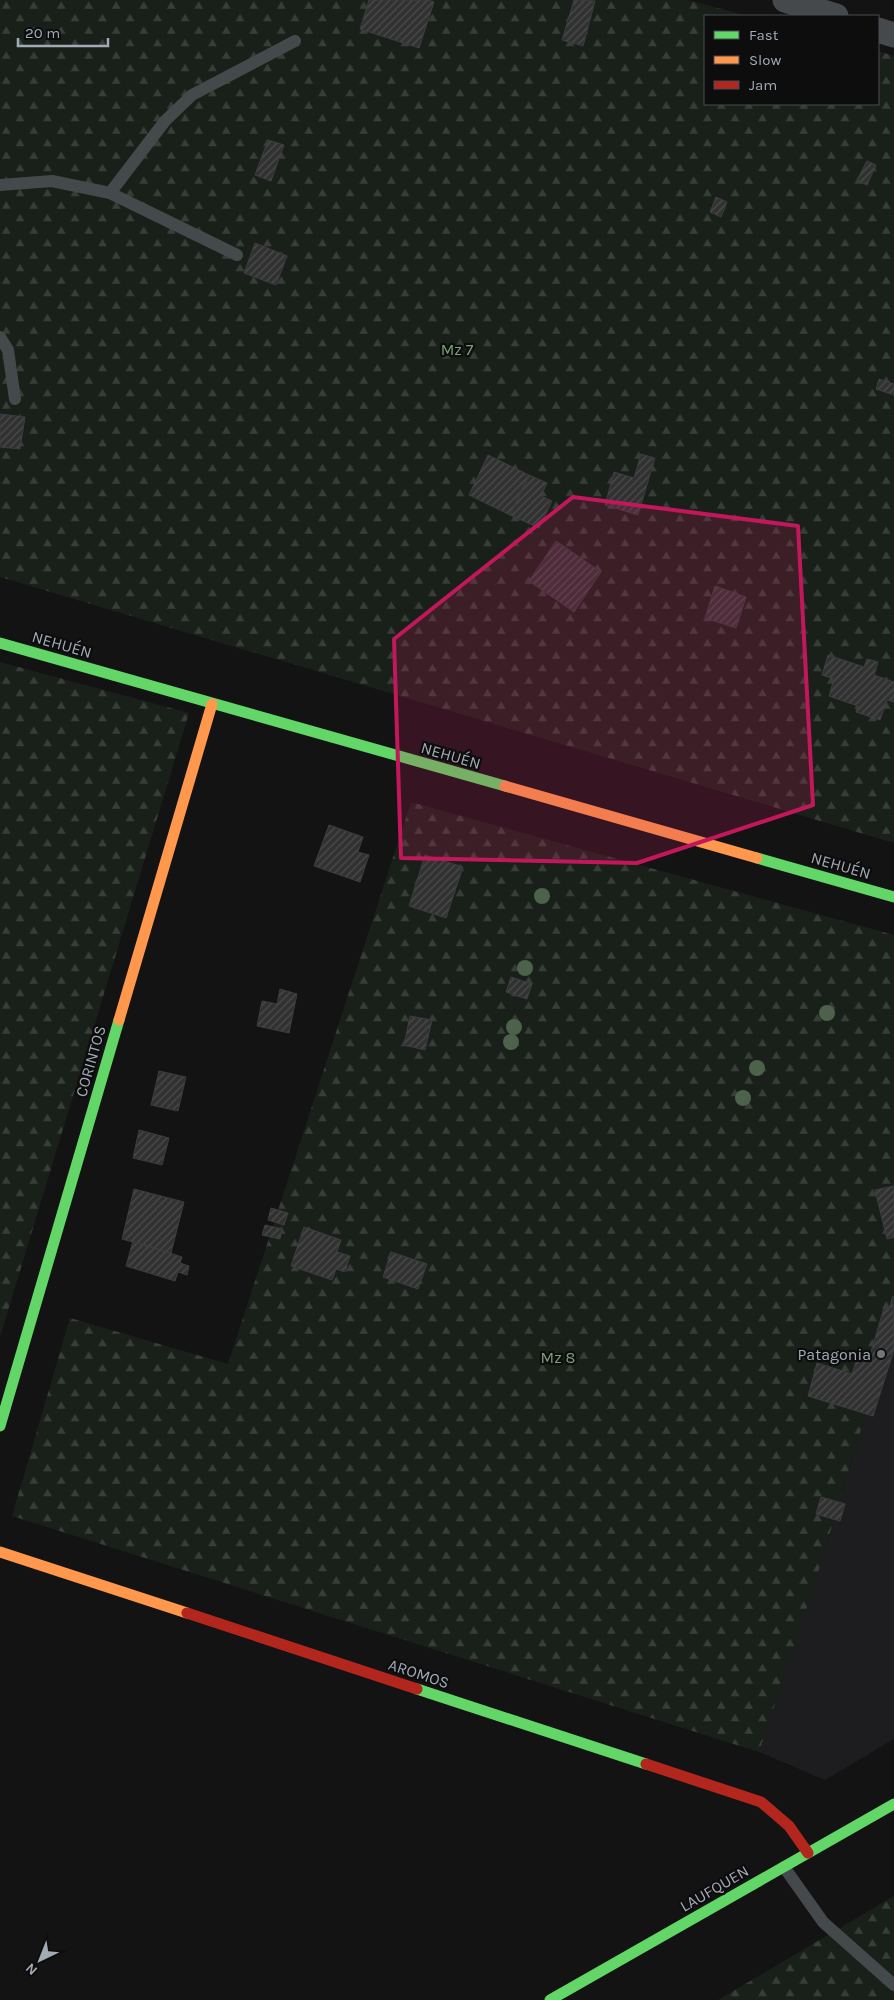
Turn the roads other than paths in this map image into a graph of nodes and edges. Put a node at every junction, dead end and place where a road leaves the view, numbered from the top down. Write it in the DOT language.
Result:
graph roads {
  1 [pos="785,0"];
  2 [pos="833,15"];
  3 [pos="879,30"];
  4 [pos="894,35"];
  5 [pos="295,41"];
  6 [pos="0,185"];
  7 [pos="110,193"];
  8 [pos="237,256"];
  9 [pos="0,337"];
  10 [pos="15,399"];
  11 [pos="0,643"];
  12 [pos="212,704"];
  13 [pos="894,897"];
  14 [pos="0,1426"];
  15 [pos="0,1552"];
  16 [pos="894,1804"];
  17 [pos="808,1853"];
  18 [pos="784,1867"];
  19 [pos="894,1985"];
  20 [pos="550,2000"];
  1 -- 2 [label="street"];
  3 -- 4 [label="street"];
  5 -- 7 [label="lane"];
  6 -- 7 [label="lane"];
  7 -- 8 [label="lane"];
  9 -- 10 [label="lane"];
  11 -- 12 [label="street, NEHUÉN"];
  12 -- 13 [label="street, NEHUÉN"];
  12 -- 14 [label="street, CORINTOS"];
  15 -- 17 [label="street, AROMOS"];
  16 -- 17 [label="street, LAUFQUEN"];
  17 -- 18 [label="street, LAUFQUEN"];
  18 -- 19 [label="lane"];
  18 -- 20 [label="street, LAUFQUEN"];
}
